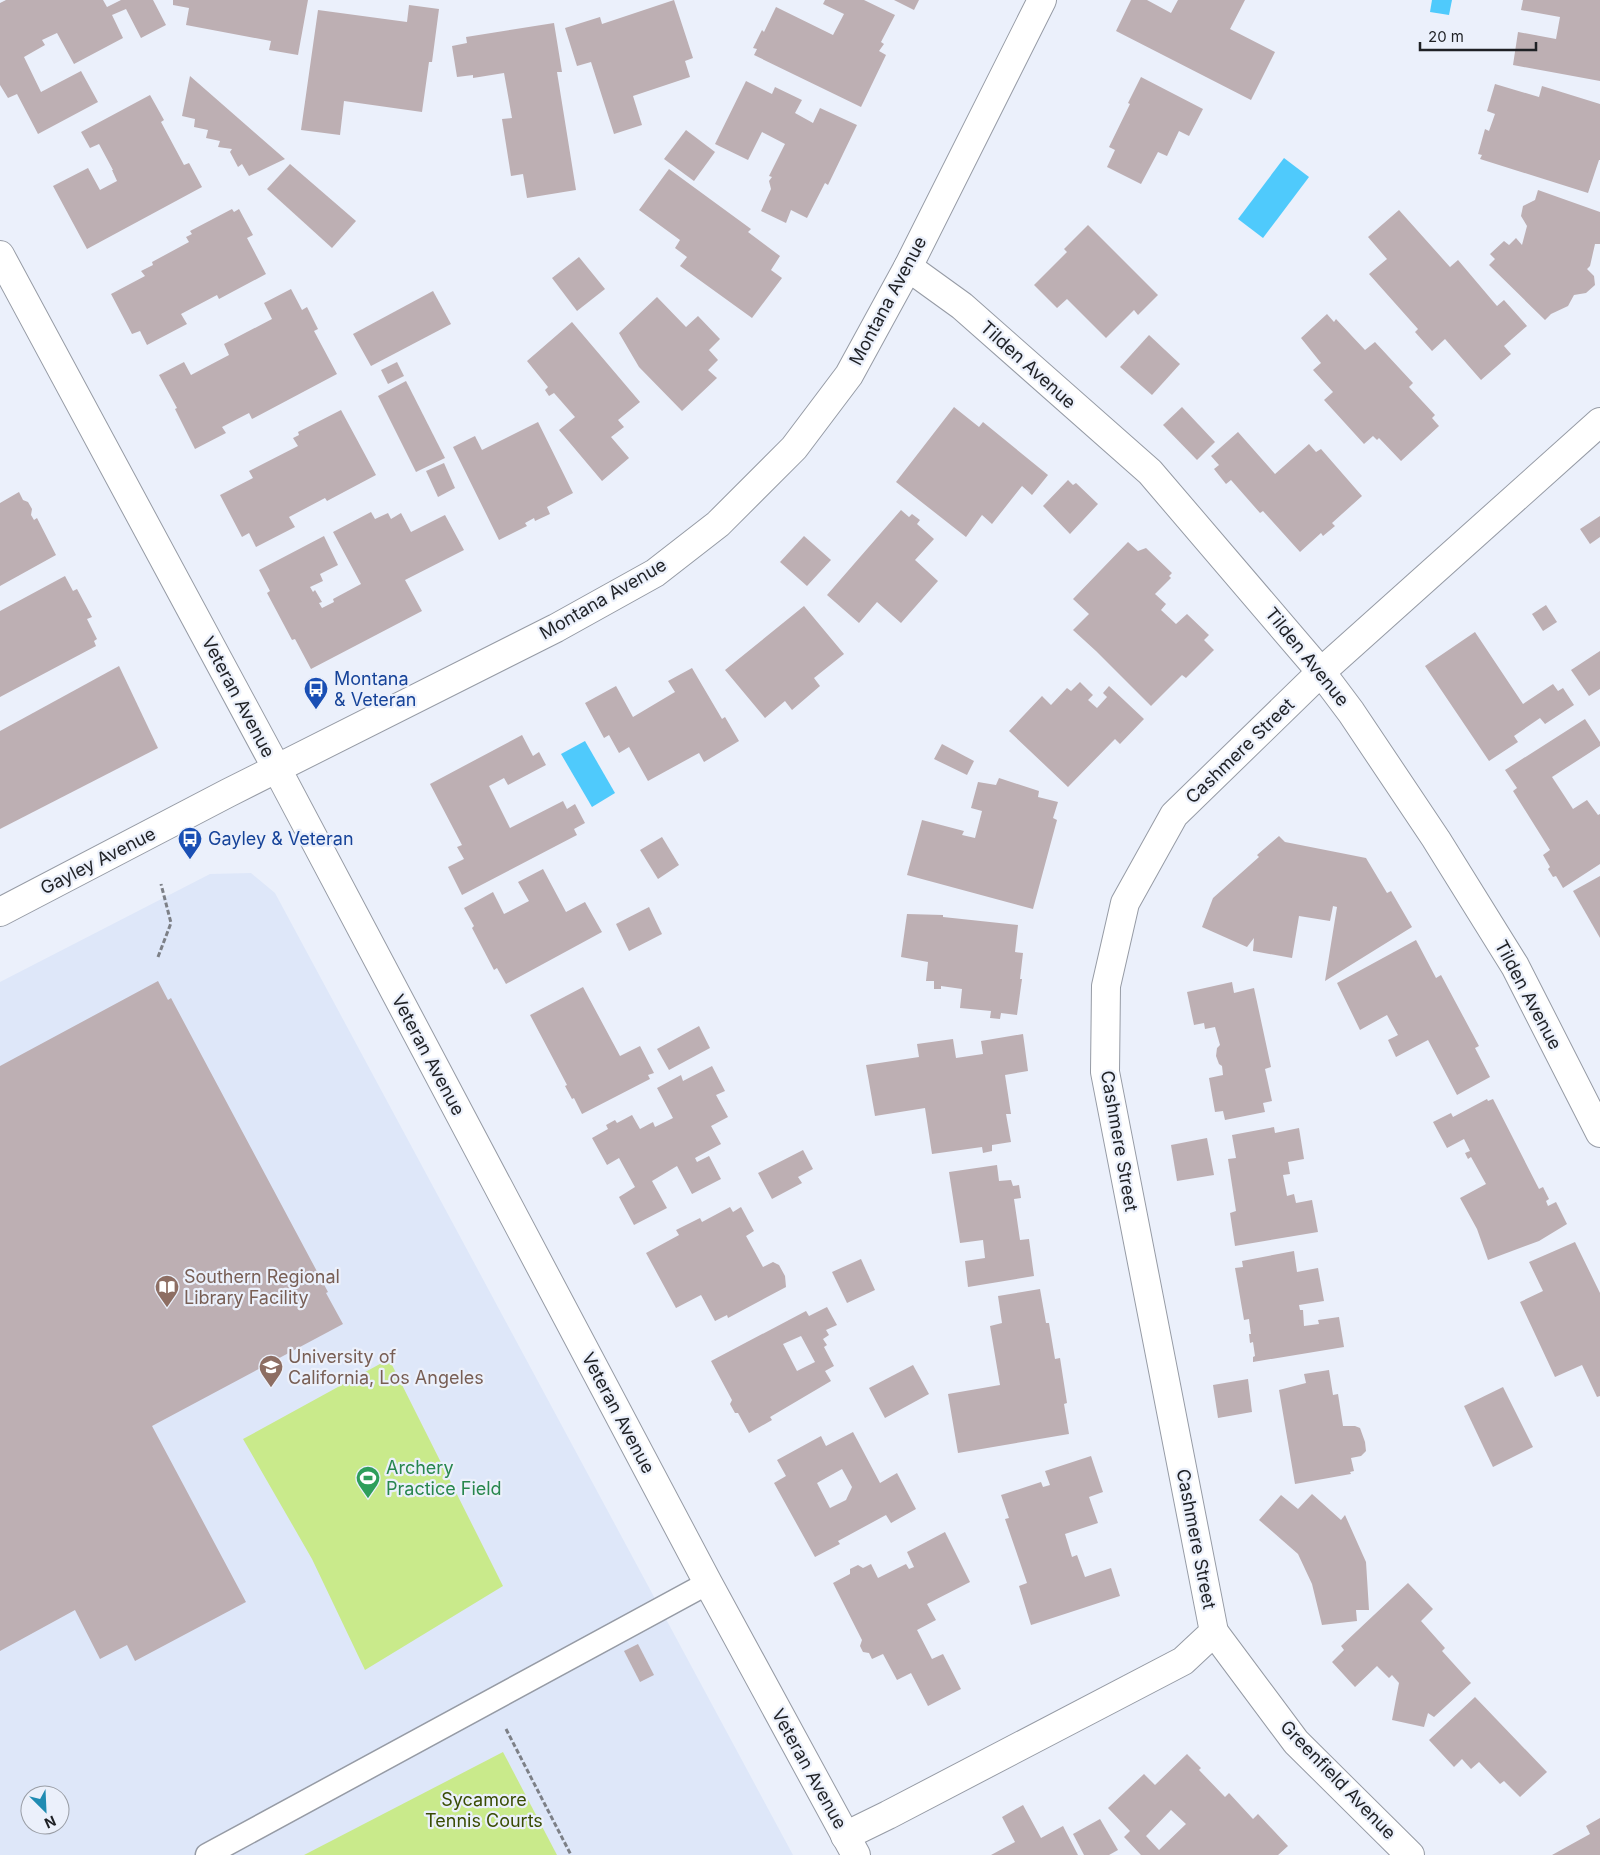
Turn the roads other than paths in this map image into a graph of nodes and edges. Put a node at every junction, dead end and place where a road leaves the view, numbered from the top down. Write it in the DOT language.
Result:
graph roads {
  1 [pos="1042,0"];
  2 [pos="0,255"];
  3 [pos="908,267"];
  4 [pos="1600,422"];
  5 [pos="1321,672"];
  6 [pos="277,768"];
  7 [pos="0,912"];
  8 [pos="1600,1133"];
  9 [pos="708,1583"];
  10 [pos="1214,1632"];
  11 [pos="851,1845"];
  12 [pos="206,1855"];
  13 [pos="1410,1855"];
  1 -- 3 [label="street, Montana Avenue"];
  2 -- 6 [label="street, Veteran Avenue"];
  3 -- 5 [label="street, Tilden Avenue"];
  3 -- 6 [label="street, Montana Avenue"];
  4 -- 5 [label="street, Cashmere Street"];
  5 -- 8 [label="street, Tilden Avenue"];
  5 -- 10 [label="street, Cashmere Street"];
  6 -- 7 [label="street, Gayley Avenue"];
  6 -- 9 [label="street, Veteran Avenue"];
  9 -- 11 [label="street, Veteran Avenue"];
  9 -- 12 [label="lane"];
  10 -- 11 [label="street, Cashmere Street"];
  10 -- 13 [label="street, Greenfield Avenue"];
}
